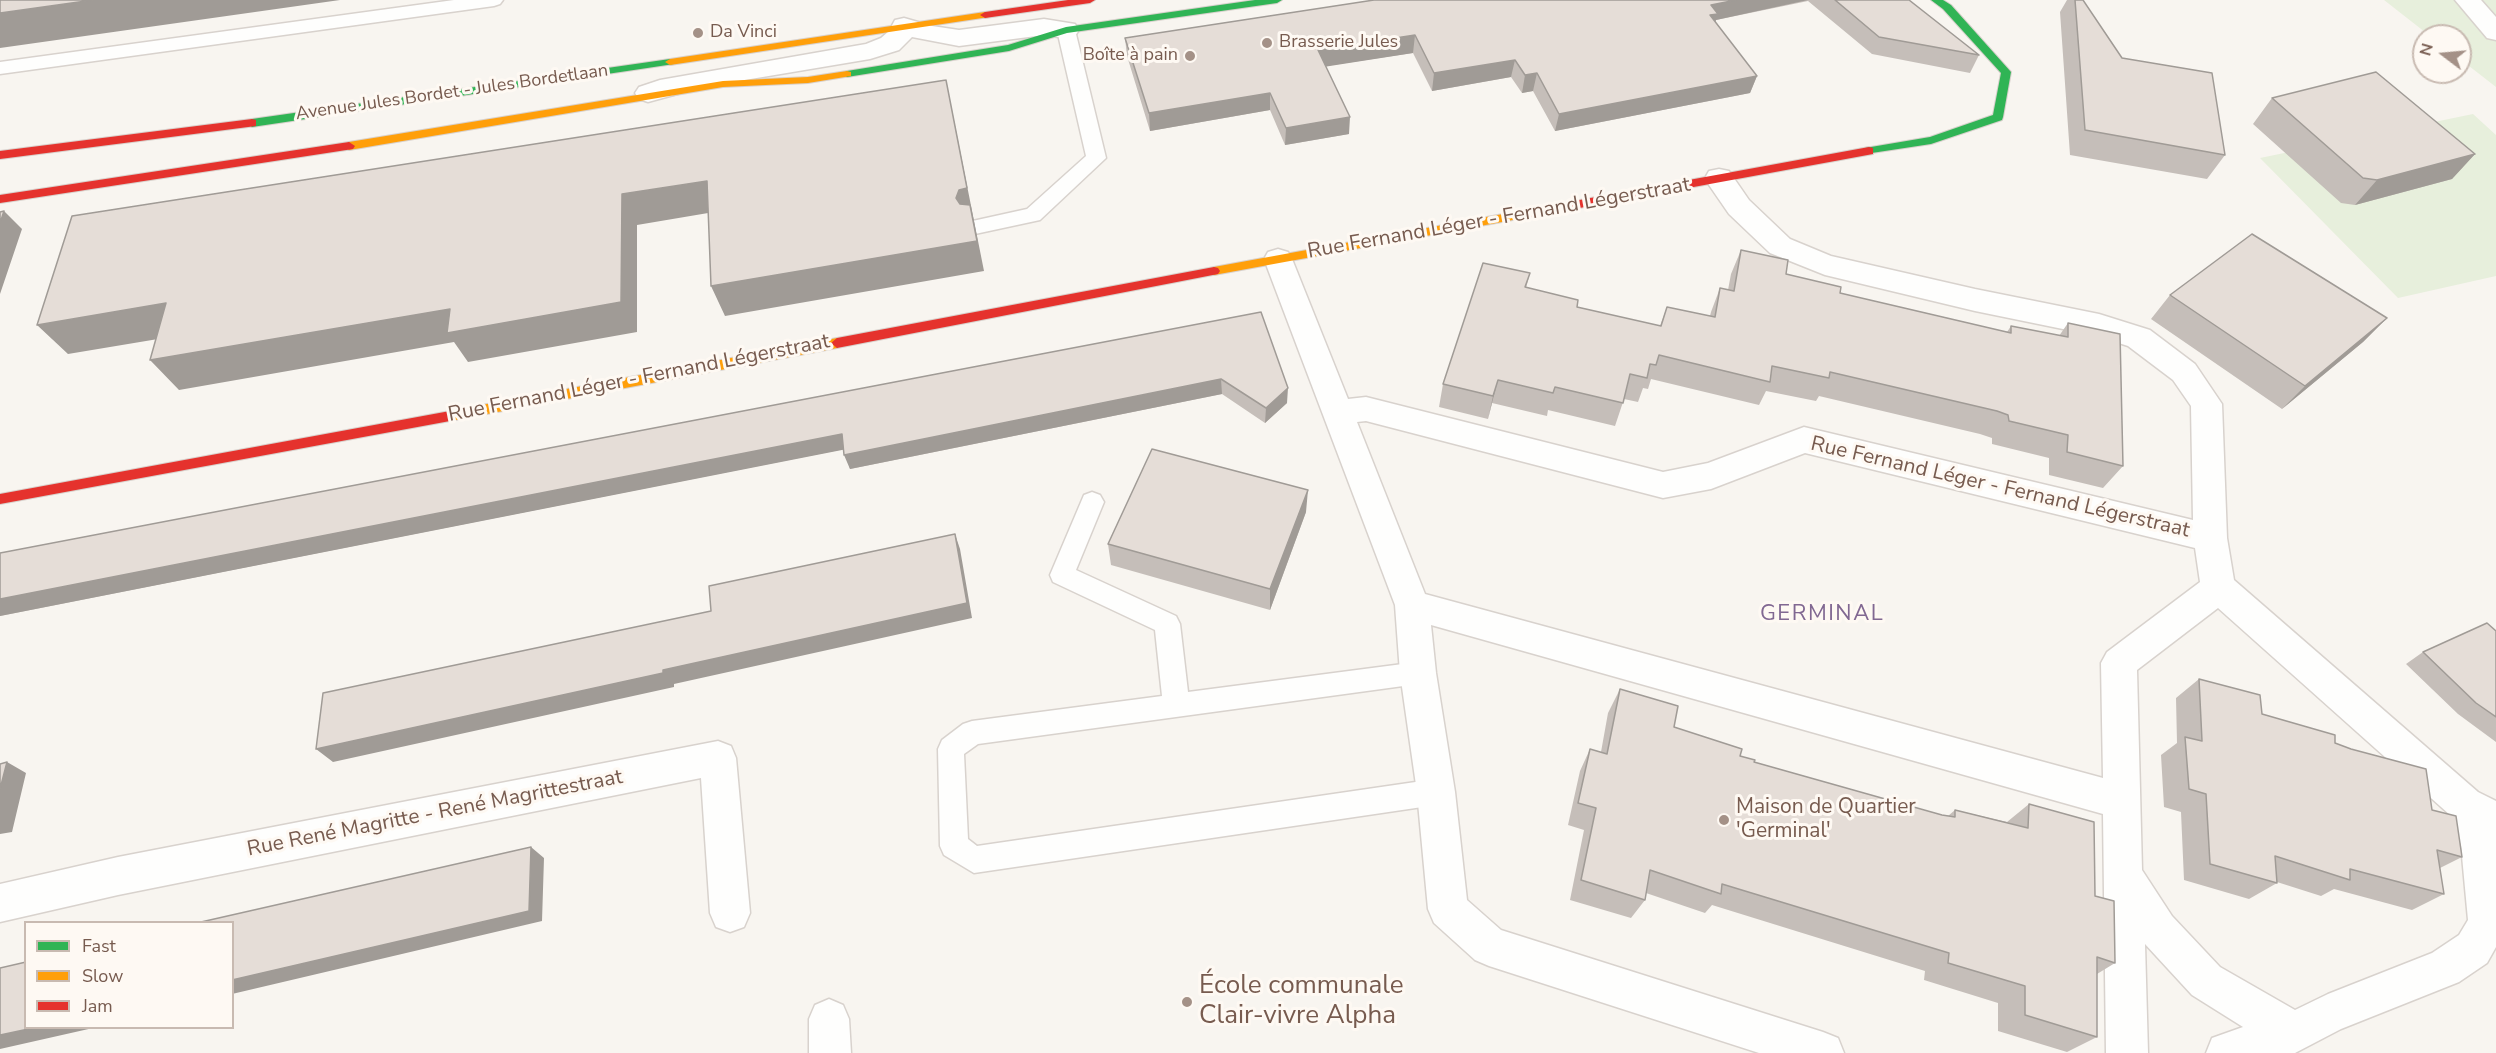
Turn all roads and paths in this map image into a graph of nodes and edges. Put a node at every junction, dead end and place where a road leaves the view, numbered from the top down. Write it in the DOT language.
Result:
graph roads {
  1 [pos="494,0"];
  2 [pos="1090,0"];
  3 [pos="1277,0"];
  4 [pos="2467,0"];
  5 [pos="1947,2"];
  6 [pos="900,17"];
  7 [pos="1066,30"];
  8 [pos="2496,32"];
  9 [pos="0,68"];
  10 [pos="634,99"];
  11 [pos="0,155"];
  12 [pos="1719,178"];
  13 [pos="0,199"];
  14 [pos="975,227"];
  15 [pos="1278,259"];
  16 [pos="1338,413"];
  17 [pos="0,499"];
  18 [pos="1092,502"];
  19 [pos="2210,538"];
  20 [pos="2218,587"];
  21 [pos="1412,605"];
  22 [pos="1418,673"];
  23 [pos="1176,705"];
  24 [pos="1436,792"];
  25 [pos="2121,801"];
  26 [pos="2480,813"];
  27 [pos="2123,874"];
  28 [pos="0,903"];
  29 [pos="730,913"];
  30 [pos="2295,1032"];
  31 [pos="1823,1053"];
  32 [pos="2127,1053"];
  33 [pos="2227,1053"];
  1 -- 9 [label="lane"];
  2 -- 6 [label="main road, Avenue Jules Bordet - Jules Bordetlaan"];
  3 -- 7 [label="main road, Avenue Jules Bordet - Jules Bordetlaan"];
  4 -- 8 [label="street"];
  5 -- 12 [label="main road, Rue Fernand Léger - Fernand Légerstraat"];
  6 -- 7 [label="street, Avenue Jules Bordet - Jules Bordetlaan"];
  6 -- 10 [label="street, Avenue Jules Bordet - Jules Bordetlaan"];
  6 -- 11 [label="main road, Avenue Jules Bordet - Jules Bordetlaan"];
  7 -- 10 [label="main road, Avenue Jules Bordet - Jules Bordetlaan"];
  7 -- 14 [label="lane"];
  10 -- 13 [label="main road, Avenue Jules Bordet - Jules Bordetlaan"];
  12 -- 15 [label="main road, Rue Fernand Léger - Fernand Légerstraat"];
  12 -- 19 [label="street, Rue Fernand Léger - Fernand Légerstraat"];
  15 -- 16 [label="street, Rue Fernand Léger - Fernand Légerstraat"];
  15 -- 17 [label="main road, Rue Fernand Léger - Fernand Légerstraat"];
  16 -- 19 [label="street, Rue Fernand Léger - Fernand Légerstraat"];
  16 -- 21 [label="street, Rue Fernand Léger - Fernand Légerstraat"];
  18 -- 23 [label="lane"];
  19 -- 20 [label="street, Rue Fernand Léger - Fernand Légerstraat"];
  20 -- 25 [label="street"];
  20 -- 26 [label="street"];
  21 -- 22 [label="street, Rue Fernand Léger - Fernand Légerstraat"];
  21 -- 25 [label="street"];
  22 -- 23 [label="lane"];
  22 -- 24 [label="street, Rue Fernand Léger - Fernand Légerstraat"];
  23 -- 24 [label="lane"];
  24 -- 31 [label="street, Rue Fernand Léger - Fernand Légerstraat"];
  25 -- 27 [label="street"];
  26 -- 30 [label="street"];
  27 -- 30 [label="street"];
  27 -- 32 [label="street"];
  28 -- 29 [label="street, Rue René Magritte - René Magrittestraat"];
  30 -- 33 [label="street"];
}
